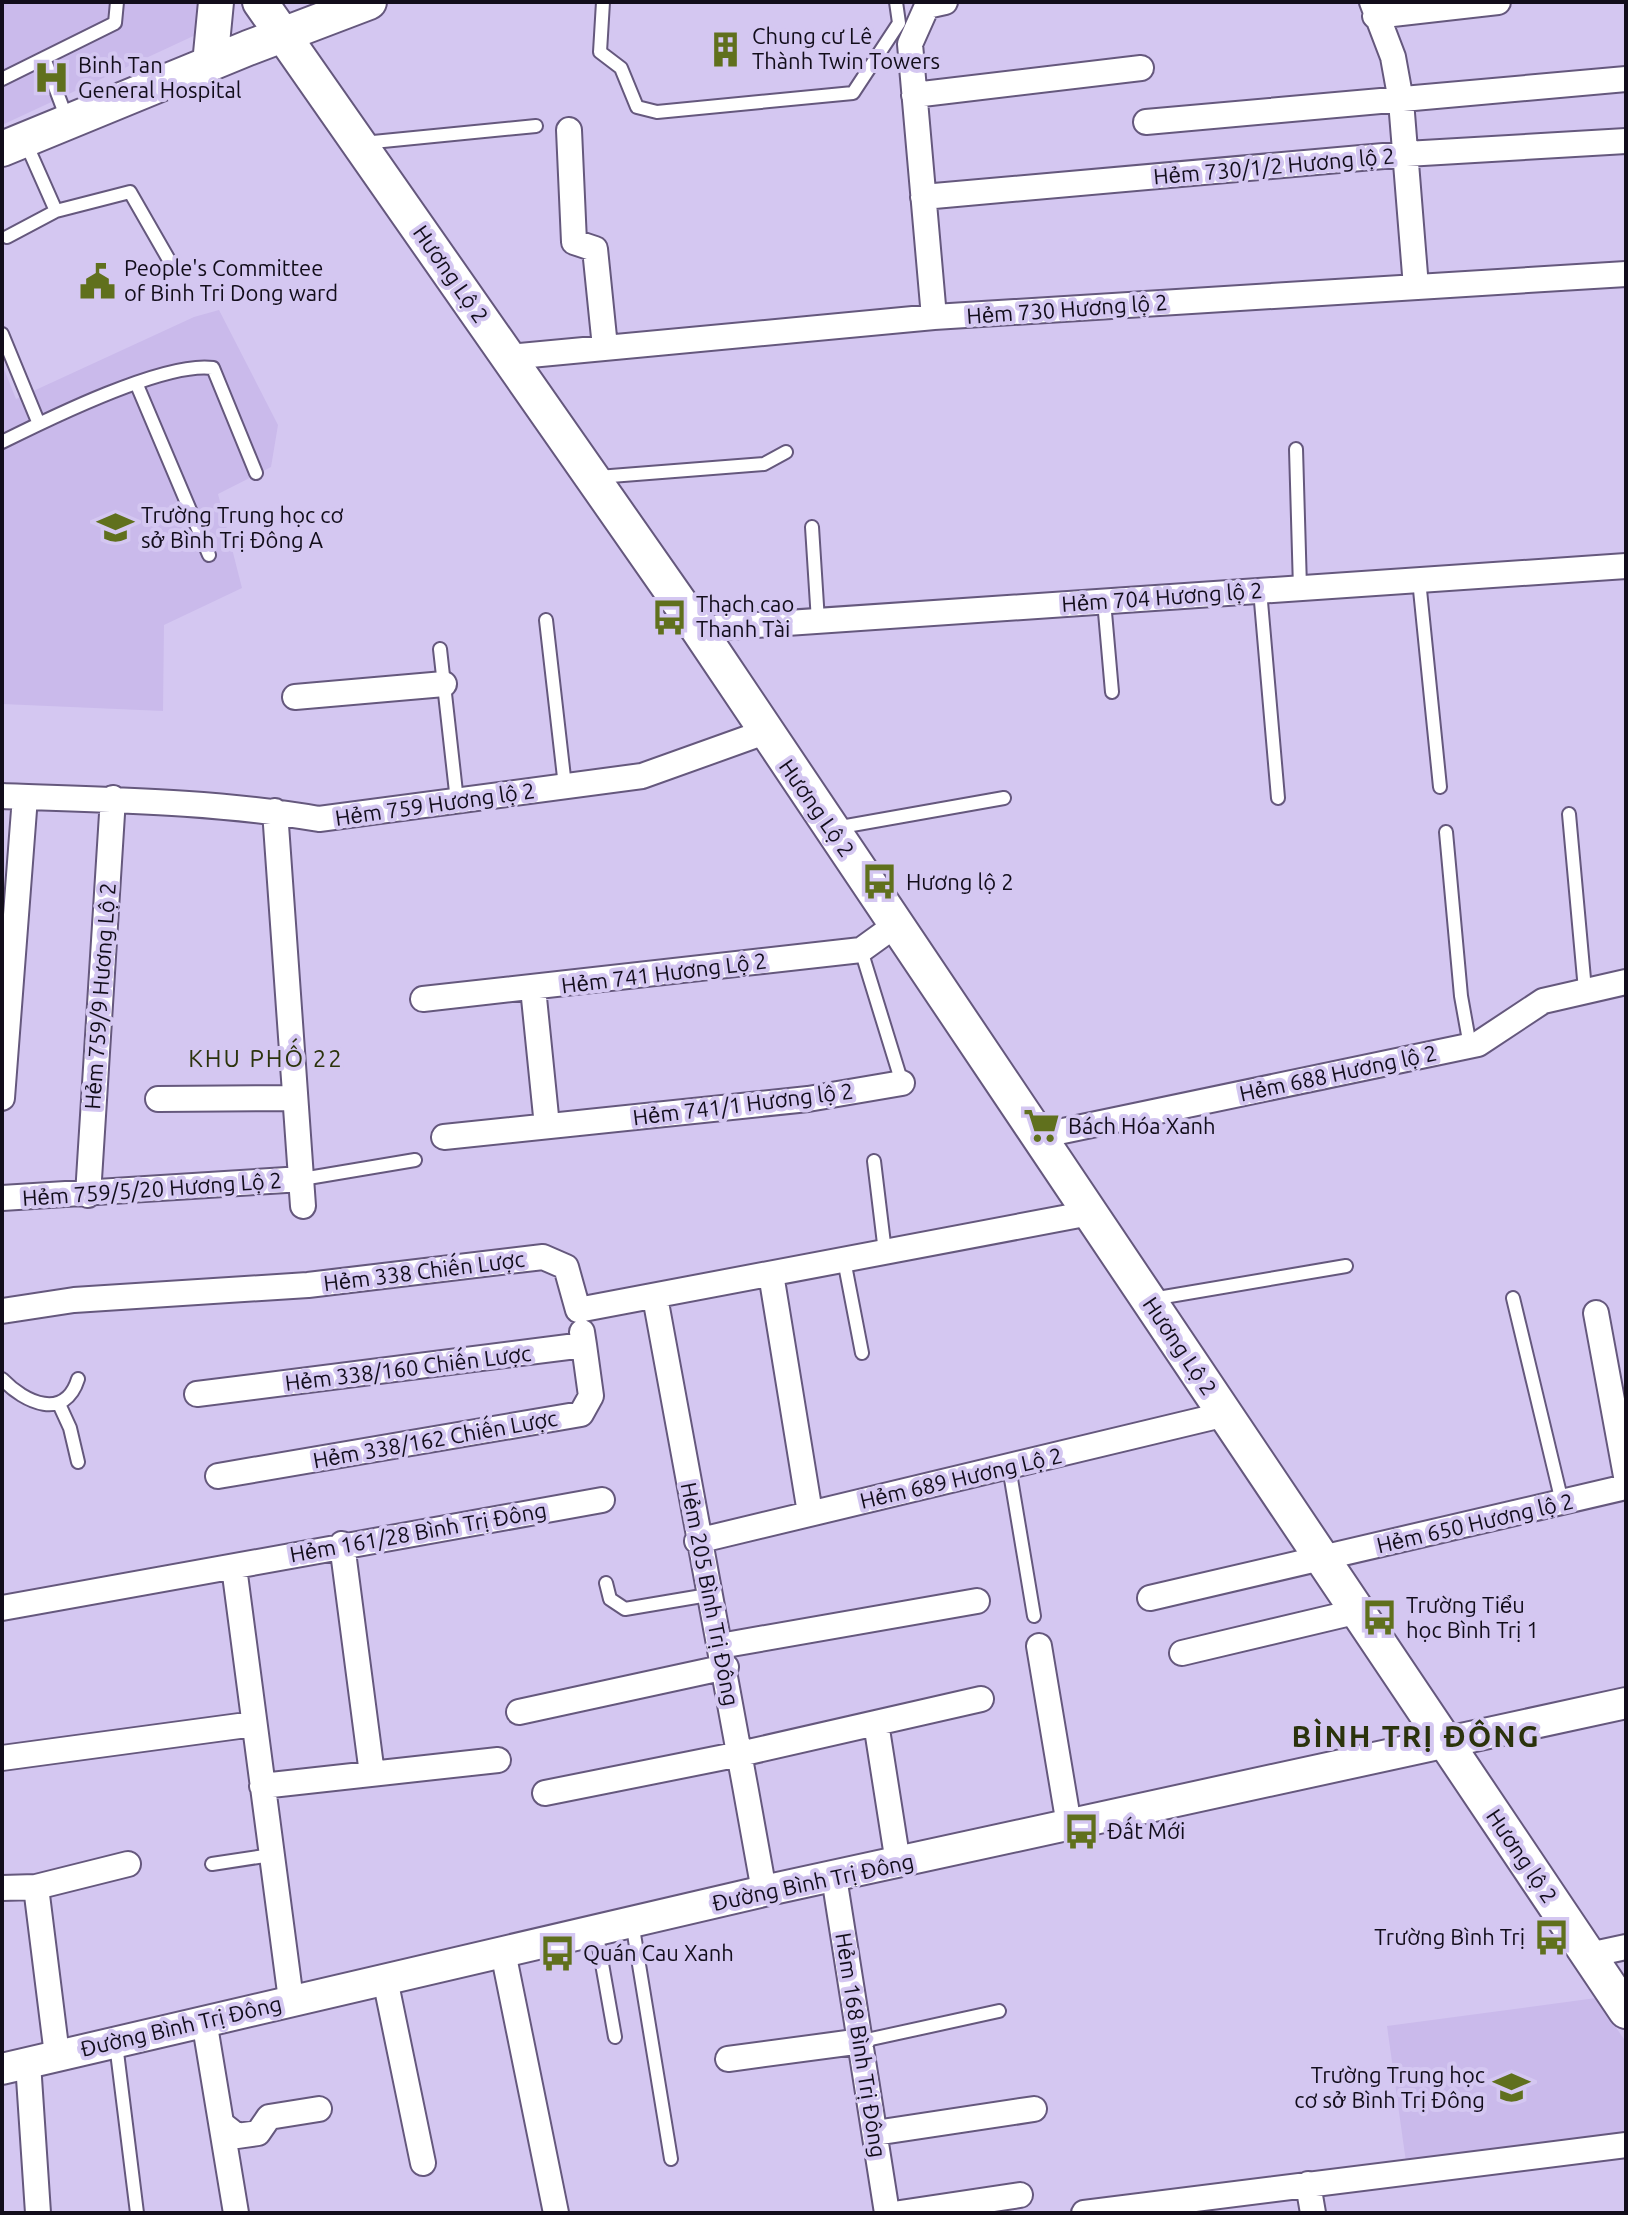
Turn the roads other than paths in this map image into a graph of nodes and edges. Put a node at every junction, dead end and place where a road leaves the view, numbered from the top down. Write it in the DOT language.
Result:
graph roads {
  1 [pos="117,2"];
  2 [pos="216,2"];
  3 [pos="260,2"];
  4 [pos="369,2"];
  5 [pos="603,2"];
  6 [pos="896,2"];
  7 [pos="945,2"];
  8 [pos="1498,2"];
  9 [pos="1374,9"];
  10 [pos="281,35"];
  11 [pos="44,58"];
  12 [pos="210,64"];
  13 [pos="1141,68"];
  14 [pos="2,79"];
  15 [pos="1626,79"];
  16 [pos="914,95"];
  17 [pos="1401,101"];
  18 [pos="68,122"];
  19 [pos="1146,122"];
  20 [pos="536,126"];
  21 [pos="569,130"];
  22 [pos="1626,141"];
  23 [pos="360,143"];
  24 [pos="13,145"];
  25 [pos="1406,154"];
  26 [pos="923,197"];
  27 [pos="56,211"];
  28 [pos="7,237"];
  29 [pos="173,267"];
  30 [pos="1626,274"];
  31 [pos="1416,287"];
  32 [pos="934,317"];
  33 [pos="2,334"];
  34 [pos="605,347"];
  35 [pos="509,357"];
  36 [pos="137,385"];
  37 [pos="39,424"];
  38 [pos="2,442"];
  39 [pos="1296,449"];
  40 [pos="786,452"];
  41 [pos="256,473"];
  42 [pos="595,477"];
  43 [pos="812,527"];
  44 [pos="209,555"];
  45 [pos="1626,566"];
  46 [pos="1419,580"];
  47 [pos="1300,588"];
  48 [pos="1260,590"];
  49 [pos="1104,601"];
  50 [pos="546,620"];
  51 [pos="818,621"];
  52 [pos="698,629"];
  53 [pos="440,649"];
  54 [pos="444,684"];
  55 [pos="1112,692"];
  56 [pos="295,697"];
  57 [pos="765,732"];
  58 [pos="565,786"];
  59 [pos="1440,787"];
  60 [pos="13,796"];
  61 [pos="113,798"];
  62 [pos="1004,798"];
  63 [pos="1278,798"];
  64 [pos="457,801"];
  65 [pos="275,811"];
  66 [pos="1569,814"];
  67 [pos="831,829"];
  68 [pos="1446,832"];
  69 [pos="897,924"];
  70 [pos="861,950"];
  71 [pos="1626,982"];
  72 [pos="533,988"];
  73 [pos="1585,990"];
  74 [pos="423,999"];
  75 [pos="1470,1046"];
  76 [pos="902,1083"];
  77 [pos="2,1098"];
  78 [pos="295,1098"];
  79 [pos="158,1099"];
  80 [pos="547,1126"];
  81 [pos="1039,1136"];
  82 [pos="444,1137"];
  83 [pos="415,1160"];
  84 [pos="874,1161"];
  85 [pos="302,1179"];
  86 [pos="88,1195"];
  87 [pos="2,1198"];
  88 [pos="303,1206"];
  89 [pos="1090,1213"];
  90 [pos="885,1252"];
  91 [pos="844,1260"];
  92 [pos="1346,1266"];
  93 [pos="771,1274"];
  94 [pos="655,1297"];
  95 [pos="1513,1298"];
  96 [pos="1149,1300"];
  97 [pos="578,1310"];
  98 [pos="2,1311"];
  99 [pos="1596,1313"];
  100 [pos="584,1345"];
  101 [pos="862,1353"];
  102 [pos="2,1379"];
  103 [pos="78,1379"];
  104 [pos="197,1394"];
  105 [pos="59,1404"];
  106 [pos="1226,1414"];
  107 [pos="78,1462"];
  108 [pos="1009,1467"];
  109 [pos="218,1476"];
  110 [pos="1626,1476"];
  111 [pos="1626,1487"];
  112 [pos="602,1500"];
  113 [pos="1562,1502"];
  114 [pos="810,1513"];
  115 [pos="697,1541"];
  116 [pos="342,1544"];
  117 [pos="1323,1557"];
  118 [pos="234,1567"];
  119 [pos="606,1583"];
  120 [pos="708,1595"];
  121 [pos="1150,1598"];
  122 [pos="977,1601"];
  123 [pos="2,1608"];
  124 [pos="1359,1611"];
  125 [pos="1034,1616"];
  126 [pos="1039,1646"];
  127 [pos="1182,1653"];
  128 [pos="723,1656"];
  129 [pos="981,1699"];
  130 [pos="1626,1703"];
  131 [pos="519,1712"];
  132 [pos="876,1723"];
  133 [pos="254,1724"];
  134 [pos="1445,1741"];
  135 [pos="740,1754"];
  136 [pos="2,1758"];
  137 [pos="498,1760"];
  138 [pos="372,1774"];
  139 [pos="262,1786"];
  140 [pos="545,1793"];
  141 [pos="1069,1825"];
  142 [pos="271,1855"];
  143 [pos="898,1863"];
  144 [pos="128,1864"];
  145 [pos="212,1864"];
  146 [pos="834,1877"];
  147 [pos="36,1887"];
  148 [pos="2,1888"];
  149 [pos="764,1891"];
  150 [pos="632,1922"];
  151 [pos="596,1930"];
  152 [pos="1626,1947"];
  153 [pos="503,1952"];
  154 [pos="1589,1955"];
  155 [pos="385,1979"];
  156 [pos="291,2000"];
  157 [pos="999,2011"];
  158 [pos="1626,2011"];
  159 [pos="204,2020"];
  160 [pos="615,2037"];
  161 [pos="116,2041"];
  162 [pos="862,2041"];
  163 [pos="728,2059"];
  164 [pos="29,2062"];
  165 [pos="319,2109"];
  166 [pos="1034,2109"];
  167 [pos="223,2125"];
  168 [pos="875,2133"];
  169 [pos="1626,2145"];
  170 [pos="671,2159"];
  171 [pos="423,2163"];
  172 [pos="1308,2184"];
  173 [pos="1020,2195"];
  174 [pos="1099,2212"];
  175 [pos="38,2213"];
  176 [pos="137,2213"];
  177 [pos="236,2213"];
  178 [pos="556,2213"];
  179 [pos="887,2213"];
  180 [pos="900,2213"];
  181 [pos="1313,2213"];
  1 -- 11 [label="lane"];
  2 -- 12 [label="main road"];
  3 -- 10 [label="main road, Hương Lộ 2"];
  4 -- 10 [label="main road"];
  5 -- 6 [label="lane"];
  7 -- 16 [label="street"];
  8 -- 9 [label="street"];
  9 -- 17 [label="street"];
  10 -- 12 [label="main road"];
  10 -- 23 [label="main road, Hương Lộ 2"];
  11 -- 14 [label="lane"];
  11 -- 18 [label="lane"];
  12 -- 18 [label="main road"];
  13 -- 16 [label="street"];
  15 -- 17 [label="street"];
  16 -- 26 [label="street"];
  17 -- 19 [label="street"];
  17 -- 25 [label="street"];
  18 -- 24 [label="main road"];
  20 -- 23 [label="lane"];
  21 -- 34 [label="street"];
  22 -- 25 [label="street, Hẻm 730/1/2 Hương lộ 2"];
  23 -- 35 [label="main road, Hương Lộ 2"];
  24 -- 27 [label="lane"];
  25 -- 26 [label="street, Hẻm 730/1/2 Hương lộ 2"];
  25 -- 31 [label="street"];
  26 -- 32 [label="street"];
  27 -- 28 [label="lane"];
  27 -- 29 [label="lane"];
  30 -- 31 [label="street, Hẻm 730 Hương lộ 2"];
  31 -- 32 [label="street, Hẻm 730 Hương lộ 2"];
  32 -- 34 [label="street, Hẻm 730 Hương lộ 2"];
  33 -- 37 [label="lane"];
  34 -- 35 [label="street, Hẻm 730 Hương lộ 2"];
  35 -- 42 [label="main road, Hương Lộ 2"];
  36 -- 37 [label="lane"];
  36 -- 41 [label="lane"];
  36 -- 44 [label="lane"];
  37 -- 38 [label="lane"];
  39 -- 47 [label="lane"];
  40 -- 42 [label="lane"];
  42 -- 52 [label="main road, Hương Lộ 2"];
  43 -- 51 [label="lane"];
  45 -- 46 [label="street, Hẻm 704 Hương lộ 2"];
  46 -- 47 [label="street, Hẻm 704 Hương lộ 2"];
  46 -- 59 [label="lane"];
  47 -- 48 [label="street, Hẻm 704 Hương lộ 2"];
  48 -- 49 [label="street, Hẻm 704 Hương lộ 2"];
  48 -- 63 [label="lane"];
  49 -- 51 [label="street, Hẻm 704 Hương lộ 2"];
  49 -- 55 [label="lane"];
  50 -- 58 [label="lane"];
  51 -- 52 [label="street, Hẻm 704 Hương lộ 2"];
  52 -- 57 [label="main road, Hương Lộ 2"];
  53 -- 54 [label="lane"];
  54 -- 56 [label="street"];
  54 -- 64 [label="lane"];
  57 -- 58 [label="street, Hẻm 759 Hương lộ 2"];
  57 -- 67 [label="main road, Hương Lộ 2"];
  58 -- 64 [label="street, Hẻm 759 Hương lộ 2"];
  60 -- 61 [label="street, Hẻm 759 Hương lộ 2"];
  60 -- 77 [label="street"];
  61 -- 65 [label="street, Hẻm 759 Hương lộ 2"];
  61 -- 86 [label="street, Hẻm 759/9 Hương Lộ 2"];
  62 -- 67 [label="lane"];
  64 -- 65 [label="street, Hẻm 759 Hương lộ 2"];
  65 -- 78 [label="street"];
  66 -- 73 [label="lane"];
  67 -- 69 [label="main road, Hương Lộ 2"];
  68 -- 75 [label="lane"];
  69 -- 70 [label="street, Hẻm 741 Hương Lộ 2"];
  69 -- 81 [label="main road, Hương Lộ 2"];
  70 -- 72 [label="street, Hẻm 741 Hương Lộ 2"];
  70 -- 76 [label="lane, Hẻm 741/1 Hương lộ 2"];
  71 -- 73 [label="street, Hẻm 688 Hương lộ 2"];
  72 -- 74 [label="street, Hẻm 741 Hương Lộ 2"];
  72 -- 80 [label="street"];
  73 -- 75 [label="street, Hẻm 688 Hương lộ 2"];
  75 -- 81 [label="street, Hẻm 688 Hương lộ 2"];
  76 -- 80 [label="street, Hẻm 741/1 Hương lộ 2"];
  78 -- 79 [label="street"];
  78 -- 85 [label="street"];
  80 -- 82 [label="street, Hẻm 741/1 Hương lộ 2"];
  81 -- 89 [label="main road, Hương Lộ 2"];
  83 -- 85 [label="lane"];
  84 -- 90 [label="lane"];
  85 -- 86 [label="street, Hẻm 759/5/20 Hương Lộ 2"];
  85 -- 88 [label="street"];
  86 -- 87 [label="street, Hẻm 759/5/20 Hương Lộ 2"];
  89 -- 90 [label="street"];
  89 -- 96 [label="main road, Hương Lộ 2"];
  90 -- 91 [label="street"];
  91 -- 93 [label="street"];
  91 -- 101 [label="lane"];
  92 -- 96 [label="lane"];
  93 -- 94 [label="street"];
  93 -- 114 [label="street"];
  94 -- 97 [label="street"];
  94 -- 115 [label="street, Hẻm 205 Bình Trị Đông"];
  95 -- 113 [label="lane"];
  96 -- 106 [label="main road, Hương Lộ 2"];
  97 -- 98 [label="street, Hẻm 338 Chiến Lược"];
  97 -- 100 [label="street"];
  99 -- 110 [label="street"];
  100 -- 104 [label="street, Hẻm 338/160 Chiến Lược"];
  100 -- 109 [label="street, Hẻm 338/162 Chiến Lược"];
  102 -- 105 [label="lane"];
  103 -- 105 [label="lane"];
  105 -- 107 [label="lane"];
  106 -- 108 [label="street, Hẻm 689 Hương Lộ 2"];
  106 -- 117 [label="main road, Hương Lộ 2"];
  108 -- 114 [label="street, Hẻm 689 Hương Lộ 2"];
  108 -- 125 [label="lane"];
  111 -- 113 [label="street, Hẻm 650 Hương lộ 2"];
  112 -- 116 [label="street, Hẻm 161/28 Bình Trị Đông"];
  113 -- 117 [label="street, Hẻm 650 Hương lộ 2"];
  114 -- 115 [label="street, Hẻm 689 Hương Lộ 2"];
  115 -- 120 [label="street, Hẻm 205 Bình Trị Đông"];
  116 -- 118 [label="street, Hẻm 161/28 Bình Trị Đông"];
  116 -- 138 [label="street"];
  117 -- 121 [label="street, Hẻm 650 Hương lộ 2"];
  117 -- 124 [label="main road, Hương Lộ 2"];
  118 -- 123 [label="street, Hẻm 161/28 Bình Trị Đông"];
  118 -- 133 [label="street"];
  119 -- 120 [label="lane"];
  120 -- 128 [label="street, Hẻm 205 Bình Trị Đông"];
  122 -- 128 [label="street"];
  124 -- 127 [label="street"];
  124 -- 134 [label="main road, Hương Lộ 2"];
  126 -- 141 [label="street"];
  128 -- 131 [label="street"];
  128 -- 135 [label="street, Hẻm 205 Bình Trị Đông"];
  129 -- 132 [label="street"];
  130 -- 134 [label="street, Đường Bình Trị Đông"];
  132 -- 135 [label="street"];
  132 -- 143 [label="street"];
  133 -- 136 [label="street"];
  133 -- 139 [label="street"];
  134 -- 141 [label="street, Đường Bình Trị Đông"];
  134 -- 154 [label="main road, Hương lộ 2"];
  135 -- 140 [label="street"];
  135 -- 149 [label="street, Hẻm 205 Bình Trị Đông"];
  137 -- 138 [label="street"];
  138 -- 139 [label="street"];
  139 -- 142 [label="street"];
  141 -- 143 [label="street, Đường Bình Trị Đông"];
  142 -- 145 [label="lane"];
  142 -- 156 [label="street"];
  143 -- 146 [label="street, Đường Bình Trị Đông"];
  144 -- 147 [label="street"];
  146 -- 149 [label="street, Đường Bình Trị Đông"];
  146 -- 162 [label="street, Hẻm 168 Bình Trị Đông"];
  147 -- 148 [label="street"];
  147 -- 164 [label="street"];
  149 -- 150 [label="street, Đường Bình Trị Đông"];
  150 -- 151 [label="street, Đường Bình Trị Đông"];
  150 -- 170 [label="lane"];
  151 -- 153 [label="street, Đường Bình Trị Đông"];
  151 -- 160 [label="lane"];
  152 -- 154 [label="street"];
  153 -- 155 [label="street, Đường Bình Trị Đông"];
  153 -- 178 [label="street"];
  154 -- 158 [label="main road, Hương lộ 2"];
  155 -- 156 [label="street, Đường Bình Trị Đông"];
  155 -- 171 [label="street"];
  156 -- 159 [label="street, Đường Bình Trị Đông"];
  157 -- 162 [label="lane"];
  159 -- 161 [label="street, Đường Bình Trị Đông"];
  159 -- 167 [label="street"];
  161 -- 164 [label="street, Đường Bình Trị Đông"];
  161 -- 176 [label="lane"];
  162 -- 163 [label="street"];
  162 -- 168 [label="street, Hẻm 168 Bình Trị Đông"];
  164 -- 175 [label="street"];
  165 -- 167 [label="street"];
  166 -- 168 [label="street"];
  167 -- 177 [label="street"];
  168 -- 179 [label="street, Hẻm 168 Bình Trị Đông"];
  169 -- 172 [label="street"];
  172 -- 174 [label="street"];
  172 -- 181 [label="street"];
  173 -- 180 [label="street"];
}
